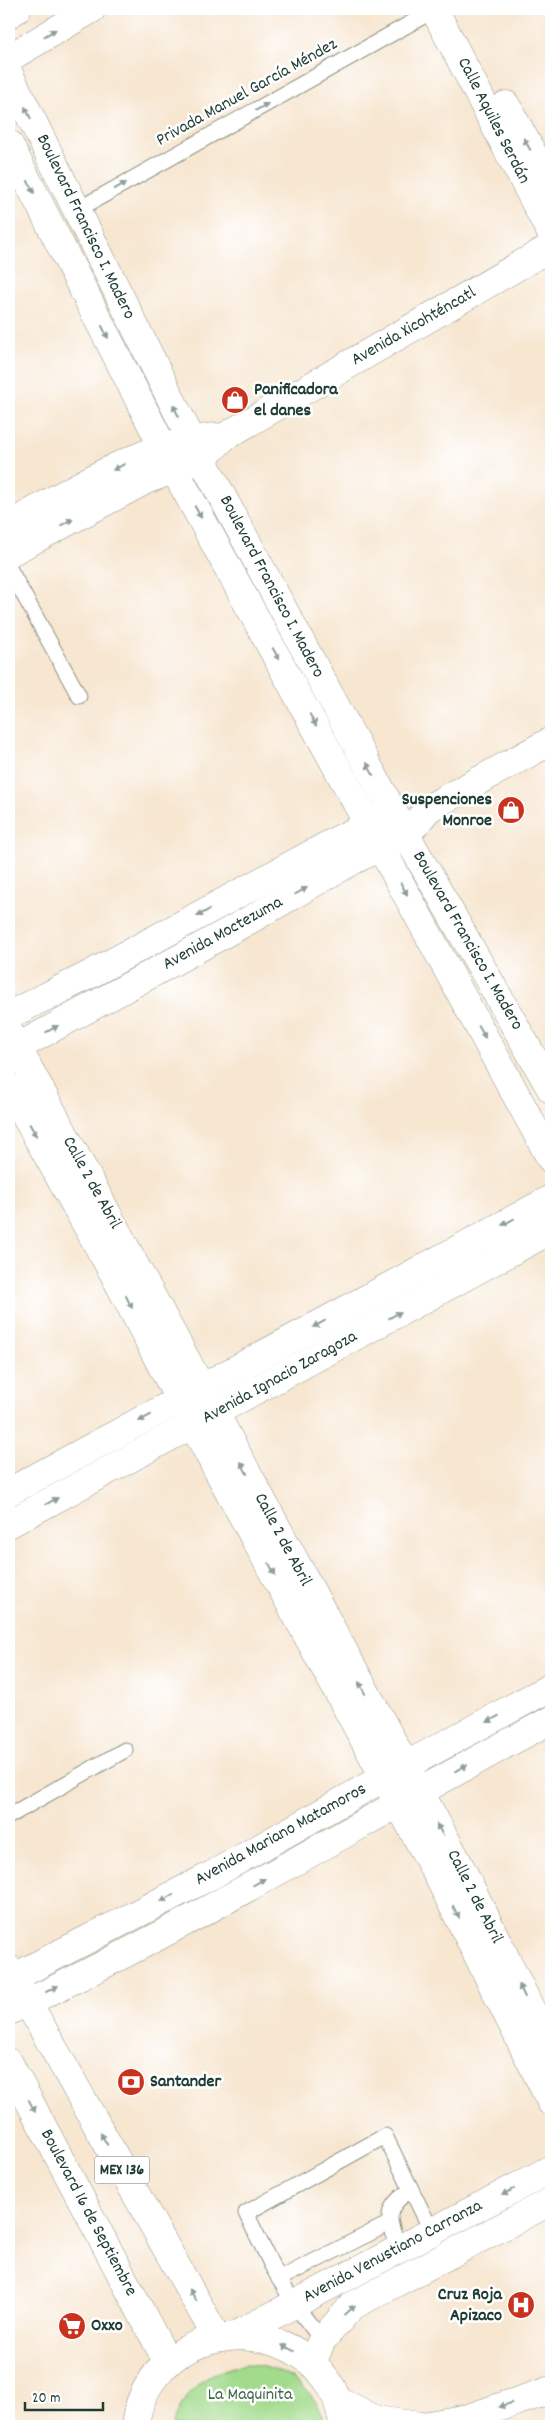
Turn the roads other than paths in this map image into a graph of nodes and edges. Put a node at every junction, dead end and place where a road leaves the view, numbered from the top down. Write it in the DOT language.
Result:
graph roads {
  1 [pos="17,9"];
  2 [pos="92,9"];
  3 [pos="439,9"];
  4 [pos="9,14"];
  5 [pos="9,58"];
  6 [pos="9,74"];
  7 [pos="9,144"];
  8 [pos="551,187"];
  9 [pos="78,210"];
  10 [pos="551,233"];
  11 [pos="551,247"];
  12 [pos="196,449"];
  13 [pos="169,459"];
  14 [pos="28,524"];
  15 [pos="9,553"];
  16 [pos="9,568"];
  17 [pos="79,696"];
  18 [pos="551,741"];
  19 [pos="387,830"];
  20 [pos="239,893"];
  21 [pos="254,918"];
  22 [pos="89,975"];
  23 [pos="101,1001"];
  24 [pos="9,1015"];
  25 [pos="12,1044"];
  26 [pos="9,1087"];
  27 [pos="551,1089"];
  28 [pos="551,1159"];
  29 [pos="68,1166"];
  30 [pos="551,1199"];
  31 [pos="551,1230"];
  32 [pos="349,1307"];
  33 [pos="365,1331"];
  34 [pos="190,1394"];
  35 [pos="204,1419"];
  36 [pos="9,1492"];
  37 [pos="9,1524"];
  38 [pos="551,1687"];
  39 [pos="525,1702"];
  40 [pos="544,1724"];
  41 [pos="125,1750"];
  42 [pos="394,1772"];
  43 [pos="408,1797"];
  44 [pos="9,1816"];
  45 [pos="212,1875"];
  46 [pos="226,1900"];
  47 [pos="10,1975"];
  48 [pos="18,2006"];
  49 [pos="523,2020"];
  50 [pos="551,2050"];
  51 [pos="9,2063"];
  52 [pos="551,2102"];
  53 [pos="551,2169"];
  54 [pos="411,2190"];
  55 [pos="551,2201"];
  56 [pos="390,2223"];
  57 [pos="431,2231"];
  58 [pos="399,2248"];
  59 [pos="445,2257"];
  60 [pos="279,2279"];
  61 [pos="294,2304"];
  62 [pos="226,2336"];
  63 [pos="317,2352"];
  64 [pos="168,2363"];
  65 [pos="551,2390"];
  66 [pos="338,2400"];
  67 [pos="133,2425"];
  68 [pos="344,2426"];
  69 [pos="422,2426"];
  1 -- 4 [label="street"];
  5 -- 2 [label="street, one-way"];
  8 -- 3 [label="street, Calle Aquiles Serdán, one-way"];
  9 -- 3 [label="lane, Privada Manuel García Méndez, one-way"];
  3 -- 10 [label="street, Calle Aquiles Serdán"];
  9 -- 6 [label="street, Boulevard Francisco I. Madero, one-way"];
  7 -- 13 [label="street, Boulevard Francisco I. Madero, one-way"];
  12 -- 9 [label="street, Boulevard Francisco I. Madero, one-way"];
  11 -- 12 [label="street, Avenida Xicohténcatl"];
  12 -- 13 [label="street, Avenida Xicohténcatl"];
  19 -- 12 [label="street, Boulevard Francisco I. Madero, one-way"];
  13 -- 14 [label="street, Avenida Xicohténcatl"];
  13 -- 19 [label="street, Boulevard Francisco I. Madero, one-way"];
  14 -- 15 [label="street, Avenida Xicohténcatl"];
  16 -- 17 [label="lane"];
  18 -- 19 [label="street, Avenida Moctezuma"];
  19 -- 20 [label="street, Avenida Moctezuma"];
  21 -- 19 [label="street, Avenida Moctezuma, one-way"];
  19 -- 27 [label="street, Boulevard Francisco I. Madero"];
  19 -- 28 [label="street, Boulevard Francisco I. Madero, one-way"];
  20 -- 21 [label="street"];
  20 -- 22 [label="street, Avenida Moctezuma, one-way"];
  21 -- 23 [label="street, Avenida Moctezuma"];
  22 -- 23 [label="street"];
  22 -- 24 [label="street, Avenida Moctezuma"];
  25 -- 23 [label="street, Avenida Moctezuma, one-way"];
  25 -- 29 [label="street, Calle 2 de Abril"];
  26 -- 29 [label="street, Calle 2 de Abril, one-way"];
  29 -- 34 [label="street, Calle 2 de Abril"];
  30 -- 32 [label="street, Avenida Ignacio Zaragoza, one-way"];
  33 -- 31 [label="street, Avenida Ignacio Zaragoza, one-way"];
  32 -- 33 [label="street"];
  32 -- 34 [label="street, Avenida Ignacio Zaragoza, one-way"];
  33 -- 35 [label="street, Avenida Ignacio Zaragoza"];
  34 -- 35 [label="street, Calle 2 de Abril"];
  34 -- 36 [label="street, Avenida Ignacio Zaragoza, one-way"];
  37 -- 35 [label="street, Avenida Ignacio Zaragoza, one-way"];
  35 -- 42 [label="street, Calle 2 de Abril"];
  38 -- 39 [label="street, Avenida Mariano Matamoros"];
  39 -- 40 [label="street"];
  39 -- 42 [label="street, Avenida Mariano Matamoros, one-way"];
  43 -- 40 [label="street, Avenida Mariano Matamoros, one-way"];
  41 -- 44 [label="lane"];
  42 -- 43 [label="street, Calle 2 de Abril"];
  42 -- 45 [label="street, Avenida Mariano Matamoros"];
  46 -- 43 [label="street, Avenida Mariano Matamoros, one-way"];
  43 -- 49 [label="street, Calle 2 de Abril"];
  45 -- 46 [label="street"];
  45 -- 47 [label="street, Avenida Mariano Matamoros, one-way"];
  48 -- 46 [label="street, Avenida Mariano Matamoros, one-way"];
  47 -- 48 [label="street, MEX 136"];
  62 -- 48 [label="street, MEX 136, one-way"];
  49 -- 50 [label="street, Calle 2 de Abril"];
  49 -- 52 [label="street, Calle 2 de Abril"];
  51 -- 64 [label="street, Boulevard 16 de Septiembre / MEX 136, one-way"];
  53 -- 57 [label="street, Avenida Venustiano Carranza, one-way"];
  54 -- 56 [label="lane"];
  54 -- 57 [label="lane"];
  54 -- 60 [label="lane"];
  55 -- 59 [label="street, Avenida Venustiano Carranza"];
  56 -- 58 [label="lane"];
  56 -- 60 [label="lane"];
  57 -- 58 [label="street, Avenida Venustiano Carranza"];
  57 -- 59 [label="lane"];
  58 -- 61 [label="street, Avenida Venustiano Carranza"];
  63 -- 59 [label="street, Avenida Venustiano Carranza, one-way"];
  60 -- 61 [label="lane"];
  61 -- 62 [label="street, Avenida Venustiano Carranza"];
  61 -- 63 [label="lane"];
  63 -- 62 [label="street, one-way"];
  62 -- 64 [label="street, Avenida Venustiano Carranza"];
  63 -- 66 [label="street"];
  64 -- 67 [label="street, Avenida Venustiano Carranza"];
  65 -- 69 [label="street, one-way"];
  66 -- 68 [label="street"];
  66 -- 69 [label="street"];
}
